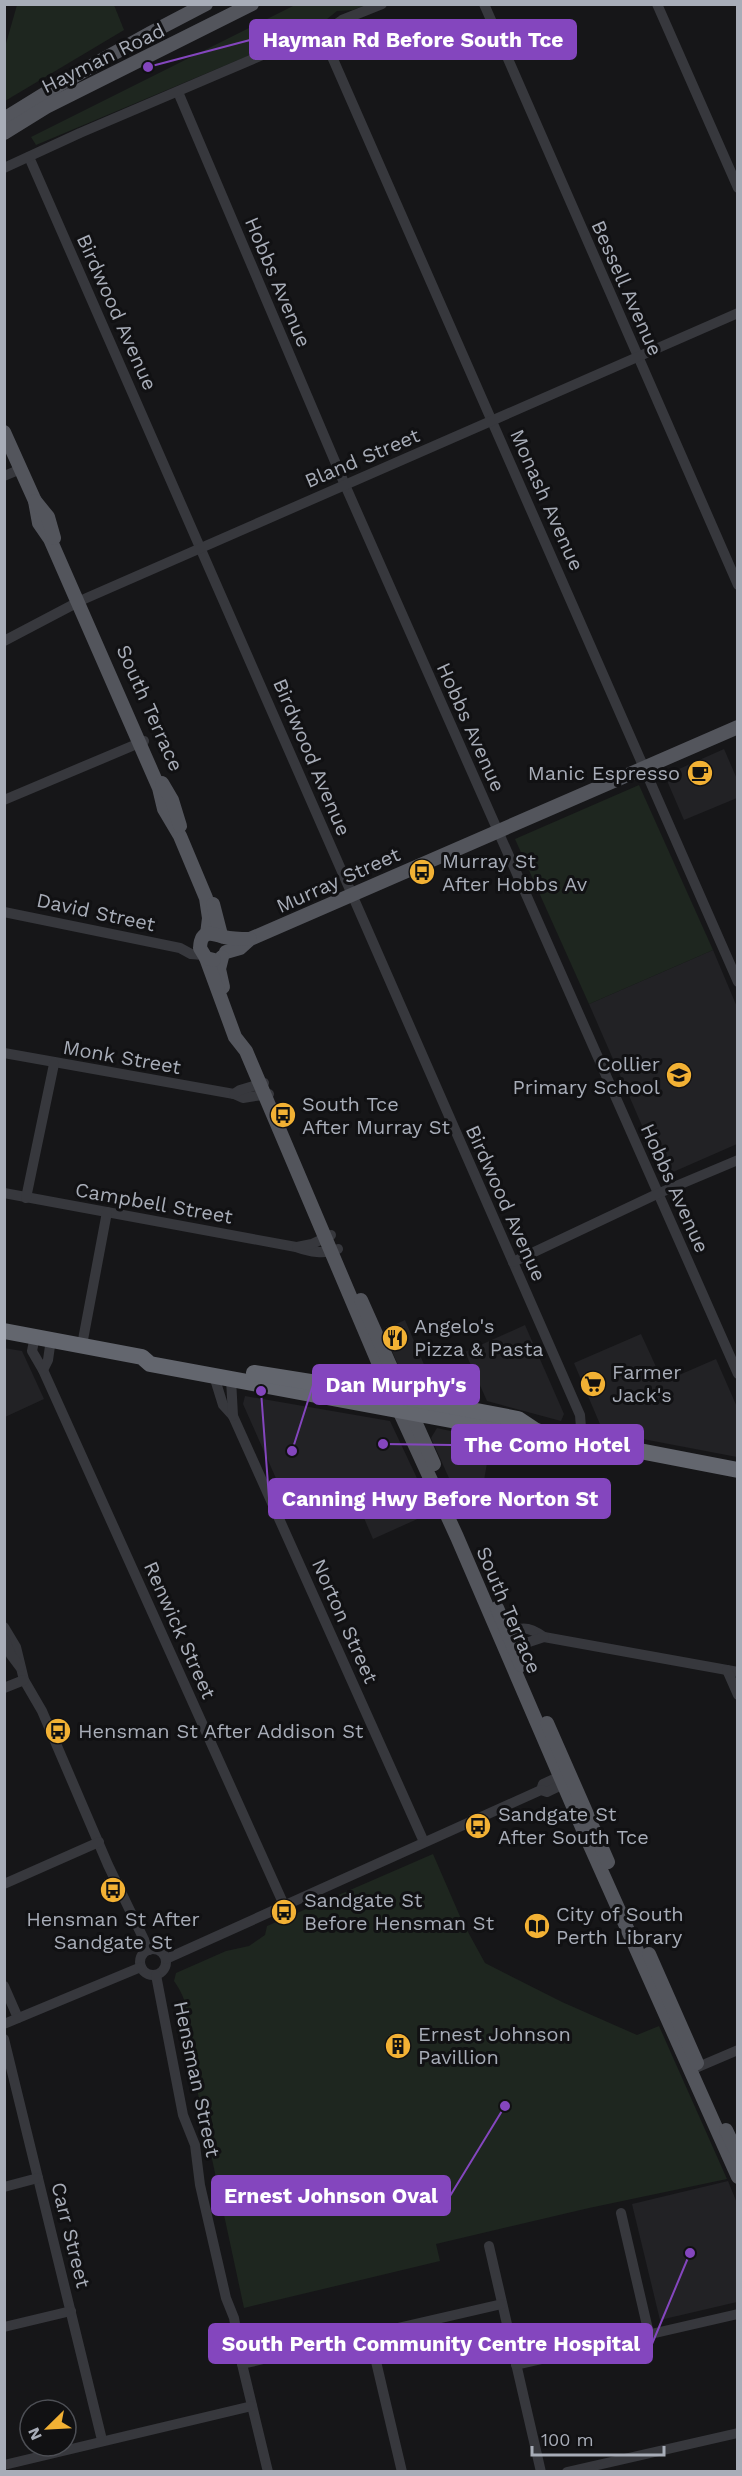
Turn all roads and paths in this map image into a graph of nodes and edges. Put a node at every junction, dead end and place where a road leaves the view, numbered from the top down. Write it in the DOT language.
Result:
graph roads {
  1 [pos="207,4"];
  2 [pos="252,4"];
  3 [pos="382,4"];
  4 [pos="483,4"];
  5 [pos="657,4"];
  6 [pos="322,34"];
  7 [pos="178,92"];
  8 [pos="4,119"];
  9 [pos="4,133"];
  10 [pos="29,157"];
  11 [pos="4,168"];
  12 [pos="738,188"];
  13 [pos="738,313"];
  14 [pos="638,357"];
  15 [pos="493,421"];
  16 [pos="4,432"];
  17 [pos="21,468"];
  18 [pos="4,476"];
  19 [pos="345,485"];
  20 [pos="201,547"];
  21 [pos="738,585"];
  22 [pos="80,601"];
  23 [pos="4,641"];
  24 [pos="738,727"];
  25 [pos="141,742"];
  26 [pos="644,767"];
  27 [pos="4,800"];
  28 [pos="498,831"];
  29 [pos="352,896"];
  30 [pos="4,912"];
  31 [pos="250,939"];
  32 [pos="210,943"];
  33 [pos="224,955"];
  34 [pos="738,982"];
  35 [pos="4,1053"];
  36 [pos="54,1064"];
  37 [pos="264,1089"];
  38 [pos="738,1160"];
  39 [pos="4,1194"];
  40 [pos="657,1194"];
  41 [pos="26,1198"];
  42 [pos="107,1212"];
  43 [pos="328,1236"];
  44 [pos="296,1247"];
  45 [pos="334,1250"];
  46 [pos="513,1262"];
  47 [pos="4,1331"];
  48 [pos="43,1338"];
  49 [pos="82,1346"];
  50 [pos="142,1357"];
  51 [pos="44,1370"];
  52 [pos="738,1374"];
  53 [pos="214,1376"];
  54 [pos="231,1379"];
  55 [pos="402,1404"];
  56 [pos="233,1416"];
  57 [pos="582,1440"];
  58 [pos="738,1470"];
  59 [pos="4,1627"];
  60 [pos="503,1635"];
  61 [pos="544,1637"];
  62 [pos="4,1638"];
  63 [pos="509,1648"];
  64 [pos="20,1667"];
  65 [pos="732,1671"];
  66 [pos="24,1680"];
  67 [pos="4,1688"];
  68 [pos="738,1695"];
  69 [pos="566,1778"];
  70 [pos="99,1842"];
  71 [pos="424,1842"];
  72 [pos="4,1884"];
  73 [pos="284,1905"];
  74 [pos="149,1950"];
  75 [pos="166,1959"];
  76 [pos="141,1966"];
  77 [pos="156,1975"];
  78 [pos="4,1986"];
  79 [pos="18,2018"];
  80 [pos="4,2024"];
  81 [pos="4,2039"];
  82 [pos="738,2050"];
  83 [pos="694,2069"];
  84 [pos="738,2155"];
  85 [pos="738,2177"];
  86 [pos="38,2178"];
  87 [pos="4,2187"];
  88 [pos="621,2213"];
  89 [pos="489,2246"];
  90 [pos="502,2304"];
  91 [pos="71,2311"];
  92 [pos="738,2313"];
  93 [pos="4,2326"];
  94 [pos="649,2334"];
  95 [pos="370,2336"];
  96 [pos="242,2364"];
  97 [pos="516,2365"];
  98 [pos="252,2406"];
  99 [pos="738,2433"];
  100 [pos="102,2440"];
  101 [pos="4,2465"];
  102 [pos="268,2472"];
  103 [pos="402,2472"];
  104 [pos="541,2472"];
  105 [pos="567,2472"];
  1 -- 8 [label="main road, Hayman Road"];
  2 -- 9 [label="main road, Hayman Road"];
  3 -- 6 [label="street"];
  4 -- 14 [label="street, Bessell Avenue"];
  5 -- 12 [label="street"];
  6 -- 7 [label="street"];
  6 -- 15 [label="street, Monash Avenue"];
  7 -- 10 [label="street"];
  7 -- 19 [label="street, Hobbs Avenue"];
  10 -- 11 [label="street"];
  10 -- 20 [label="street, Birdwood Avenue"];
  13 -- 14 [label="street, Bland Street"];
  14 -- 15 [label="street, Bland Street"];
  14 -- 21 [label="street, Bessell Avenue"];
  15 -- 19 [label="street, Bland Street"];
  15 -- 26 [label="street, Monash Avenue"];
  16 -- 17 [label="main road, South Terrace"];
  17 -- 18 [label="street"];
  17 -- 22 [label="main road, South Terrace"];
  19 -- 20 [label="street, Bland Street"];
  19 -- 28 [label="street, Hobbs Avenue"];
  20 -- 22 [label="street, Bland Street"];
  20 -- 29 [label="street, Birdwood Avenue"];
  22 -- 23 [label="street, Bland Street"];
  22 -- 25 [label="main road, South Terrace"];
  24 -- 26 [label="main road, Murray Street"];
  25 -- 27 [label="street"];
  25 -- 32 [label="main road, South Terrace"];
  26 -- 28 [label="main road, Murray Street"];
  26 -- 34 [label="street, Monash Avenue"];
  28 -- 29 [label="main road, Murray Street"];
  28 -- 40 [label="street, Hobbs Avenue"];
  29 -- 31 [label="main road, Murray Street"];
  29 -- 46 [label="street, Birdwood Avenue"];
  30 -- 32 [label="street, David Street"];
  31 -- 32 [label="main road, Murray Street"];
  31 -- 33 [label="main road, Murray Street"];
  32 -- 33 [label="main road, South Terrace"];
  32 -- 33 [label="main road"];
  32 -- 37 [label="main road, South Terrace"];
  33 -- 37 [label="main road, South Terrace"];
  35 -- 36 [label="street, Monk Street"];
  36 -- 37 [label="street, Monk Street"];
  36 -- 41 [label="street"];
  37 -- 43 [label="main road, South Terrace"];
  38 -- 40 [label="street"];
  39 -- 41 [label="street, Campbell Street"];
  40 -- 46 [label="street"];
  40 -- 52 [label="street, Hobbs Avenue"];
  41 -- 42 [label="street, Campbell Street"];
  42 -- 44 [label="street, Campbell Street"];
  42 -- 49 [label="street"];
  43 -- 44 [label="street, Campbell Street"];
  43 -- 45 [label="main road, South Terrace"];
  44 -- 45 [label="street, Campbell Street"];
  45 -- 55 [label="main road, South Terrace"];
  46 -- 57 [label="street, Birdwood Avenue"];
  47 -- 48 [label="highway"];
  48 -- 49 [label="highway"];
  48 -- 51 [label="street"];
  48 -- 51 [label="street, Renwick Street"];
  49 -- 50 [label="highway"];
  50 -- 53 [label="highway"];
  50 -- 55 [label="highway"];
  51 -- 73 [label="street, Renwick Street"];
  53 -- 54 [label="highway"];
  53 -- 56 [label="street, Norton Street"];
  54 -- 55 [label="highway"];
  54 -- 56 [label="street, Norton Street"];
  55 -- 57 [label="highway"];
  55 -- 60 [label="main road, South Terrace"];
  56 -- 71 [label="street, Norton Street"];
  57 -- 58 [label="highway"];
  59 -- 64 [label="street"];
  60 -- 61 [label="street"];
  60 -- 63 [label="main road, South Terrace"];
  61 -- 63 [label="street"];
  61 -- 65 [label="street"];
  62 -- 64 [label="street"];
  63 -- 69 [label="main road, South Terrace"];
  64 -- 66 [label="street"];
  65 -- 68 [label="street"];
  66 -- 67 [label="street"];
  66 -- 70 [label="street"];
  69 -- 71 [label="street"];
  69 -- 83 [label="main road, South Terrace"];
  70 -- 72 [label="street"];
  70 -- 74 [label="street"];
  71 -- 73 [label="street"];
  73 -- 75 [label="street"];
  74 -- 75 [label="street"];
  74 -- 76 [label="street"];
  75 -- 77 [label="street"];
  76 -- 77 [label="street"];
  76 -- 79 [label="street"];
  77 -- 96 [label="street, Hensman Street"];
  78 -- 79 [label="street"];
  79 -- 80 [label="street"];
  81 -- 86 [label="street, Carr Street"];
  82 -- 83 [label="street"];
  83 -- 84 [label="main road, South Terrace"];
  83 -- 85 [label="main road, South Terrace"];
  86 -- 87 [label="street"];
  86 -- 91 [label="street, Carr Street"];
  88 -- 94 [label="street"];
  89 -- 90 [label="street"];
  90 -- 95 [label="street"];
  90 -- 97 [label="street"];
  91 -- 93 [label="street"];
  91 -- 100 [label="street, Carr Street"];
  92 -- 94 [label="street"];
  94 -- 97 [label="street"];
  95 -- 96 [label="street"];
  95 -- 103 [label="street"];
  96 -- 98 [label="street, Hensman Street"];
  97 -- 104 [label="street"];
  98 -- 100 [label="street"];
  98 -- 102 [label="street, Hensman Street"];
  99 -- 105 [label="street"];
  100 -- 101 [label="street"];
}
